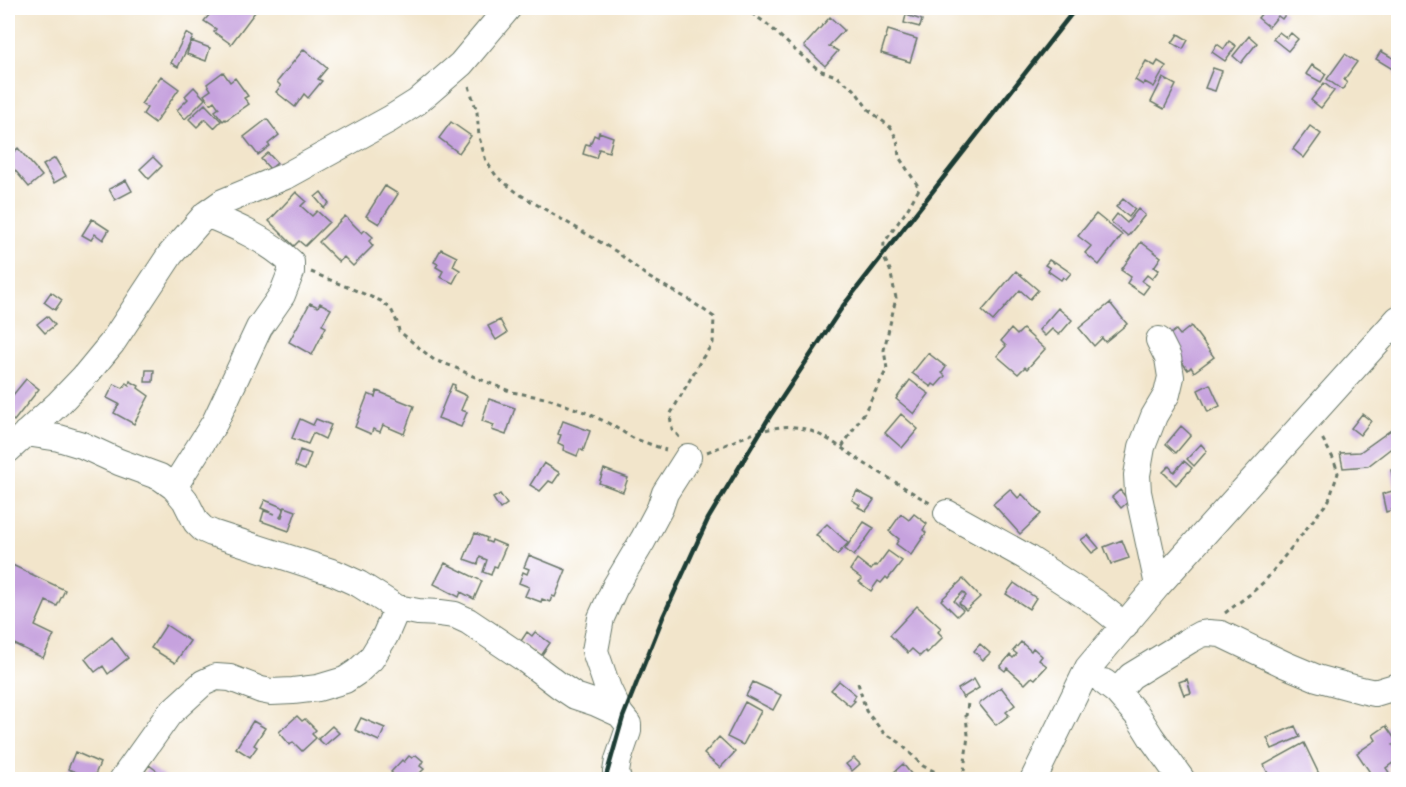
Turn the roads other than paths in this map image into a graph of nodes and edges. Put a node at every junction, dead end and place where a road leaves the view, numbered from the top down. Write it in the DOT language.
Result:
graph roads {
  1 [pos="508,8"];
  2 [pos="206,214"];
  3 [pos="1398,319"];
  4 [pos="1159,340"];
  5 [pos="26,433"];
  6 [pos="8,450"];
  7 [pos="688,457"];
  8 [pos="174,488"];
  9 [pos="947,513"];
  10 [pos="1158,585"];
  11 [pos="397,608"];
  12 [pos="1125,626"];
  13 [pos="1088,668"];
  14 [pos="1398,686"];
  15 [pos="1117,692"];
  16 [pos="620,714"];
  17 [pos="122,780"];
  18 [pos="618,780"];
  19 [pos="1034,780"];
  20 [pos="1182,780"];
  1 -- 2 [label="street"];
  2 -- 5 [label="street"];
  2 -- 8 [label="street"];
  3 -- 10 [label="street"];
  4 -- 10 [label="street"];
  5 -- 6 [label="street"];
  5 -- 8 [label="street"];
  7 -- 16 [label="street"];
  8 -- 11 [label="street"];
  9 -- 12 [label="street"];
  10 -- 12 [label="street"];
  11 -- 16 [label="street"];
  11 -- 17 [label="street"];
  12 -- 13 [label="street"];
  13 -- 15 [label="street"];
  13 -- 19 [label="street"];
  14 -- 15 [label="street"];
  15 -- 20 [label="street"];
  16 -- 18 [label="street"];
}
